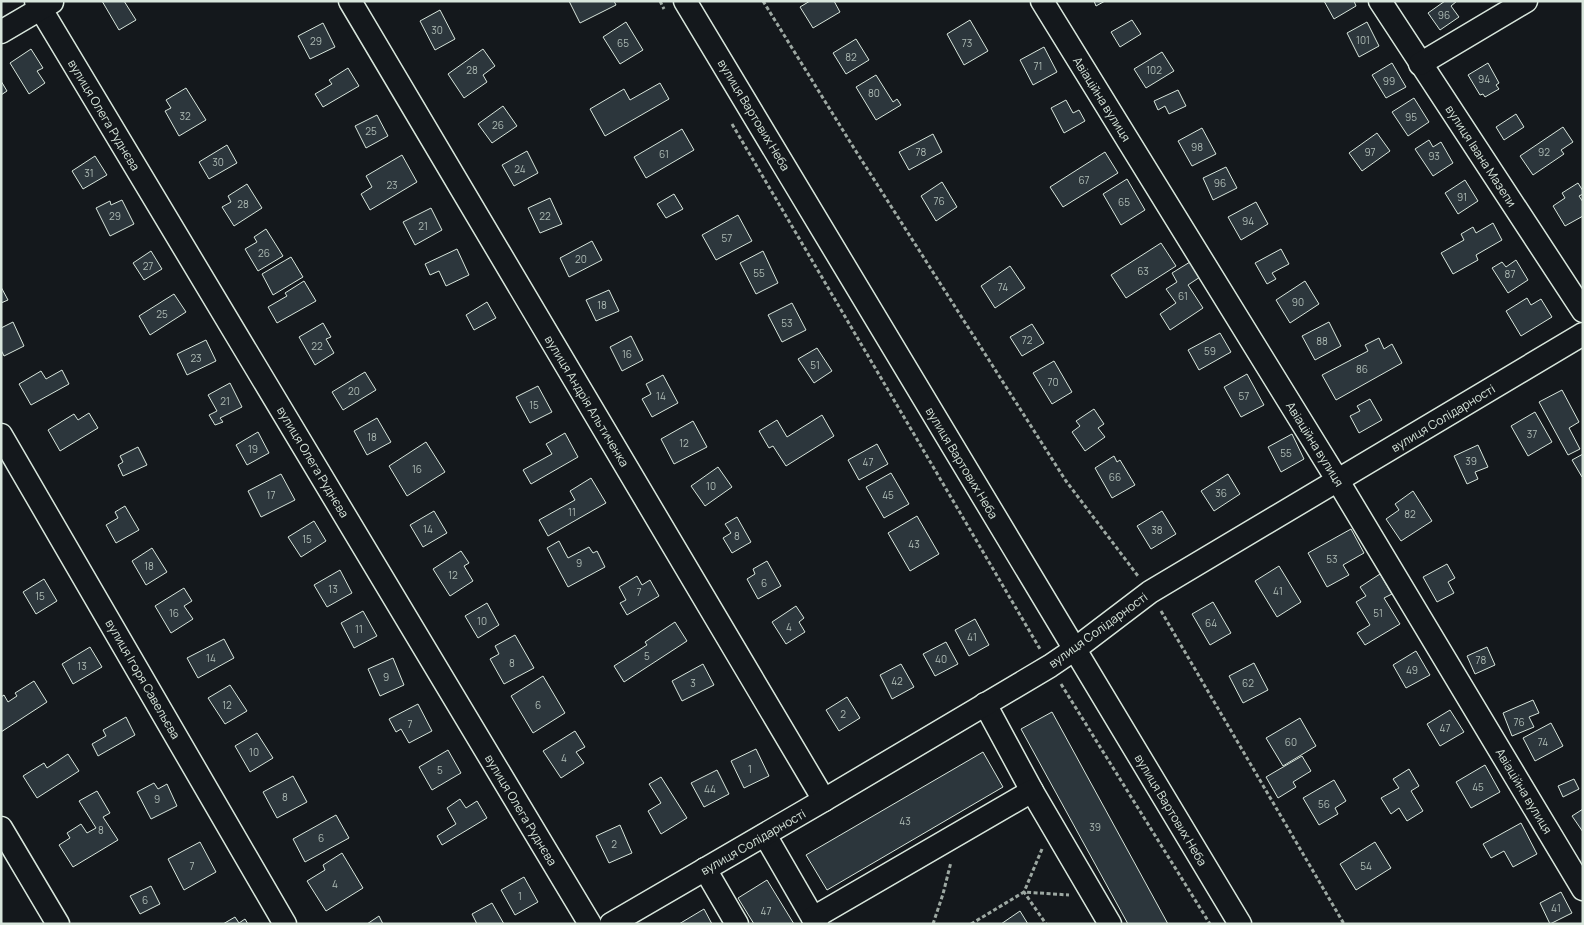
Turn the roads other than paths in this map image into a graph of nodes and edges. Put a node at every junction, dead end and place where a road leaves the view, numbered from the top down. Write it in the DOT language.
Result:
graph roads {
  1 [pos="350,1"];
  2 [pos="685,1"];
  3 [pos="1042,1"];
  4 [pos="1380,1"];
  5 [pos="1526,1"];
  6 [pos="43,4"];
  7 [pos="1,32"];
  8 [pos="1420,64"];
  9 [pos="1583,311"];
  10 [pos="1583,334"];
  11 [pos="1,435"];
  12 [pos="1338,481"];
  13 [pos="1074,649"];
  14 [pos="985,704"];
  15 [pos="1032,791"];
  16 [pos="824,800"];
  17 [pos="1,828"];
  18 [pos="765,835"];
  19 [pos="705,870"];
  20 [pos="1583,889"];
  21 [pos="815,921"];
  22 [pos="58,924"];
  23 [pos="285,924"];
  24 [pos="590,924"];
  25 [pos="611,924"];
  26 [pos="737,924"];
  27 [pos="1110,924"];
  28 [pos="1240,924"];
  1 -- 16 [label="street, вулиця Андрія Альтиченка"];
  2 -- 13 [label="street, вулиця Вартових Неба"];
  3 -- 12 [label="street, Авіаційна вулиця"];
  4 -- 8 [label="street, вулиця Івана Мазепи"];
  5 -- 8 [label="street"];
  6 -- 7 [label="street"];
  6 -- 24 [label="street, вулиця Олега Руднєва"];
  8 -- 9 [label="street, вулиця Івана Мазепи"];
  10 -- 12 [label="street, вулиця Солідарності"];
  11 -- 23 [label="street, вулиця Ігоря Савельєва"];
  12 -- 13 [label="street, вулиця Солідарності"];
  12 -- 20 [label="street, Авіаційна вулиця"];
  13 -- 14 [label="street, вулиця Солідарності"];
  13 -- 28 [label="street, вулиця Вартових Неба"];
  14 -- 15 [label="street"];
  14 -- 16 [label="street, вулиця Солідарності"];
  15 -- 21 [label="street"];
  15 -- 27 [label="street"];
  16 -- 18 [label="street, вулиця Солідарності"];
  17 -- 22 [label="street"];
  18 -- 19 [label="street, вулиця Солідарності"];
  18 -- 21 [label="street"];
  19 -- 25 [label="street, вулиця Солідарності"];
  19 -- 26 [label="street"];
}
